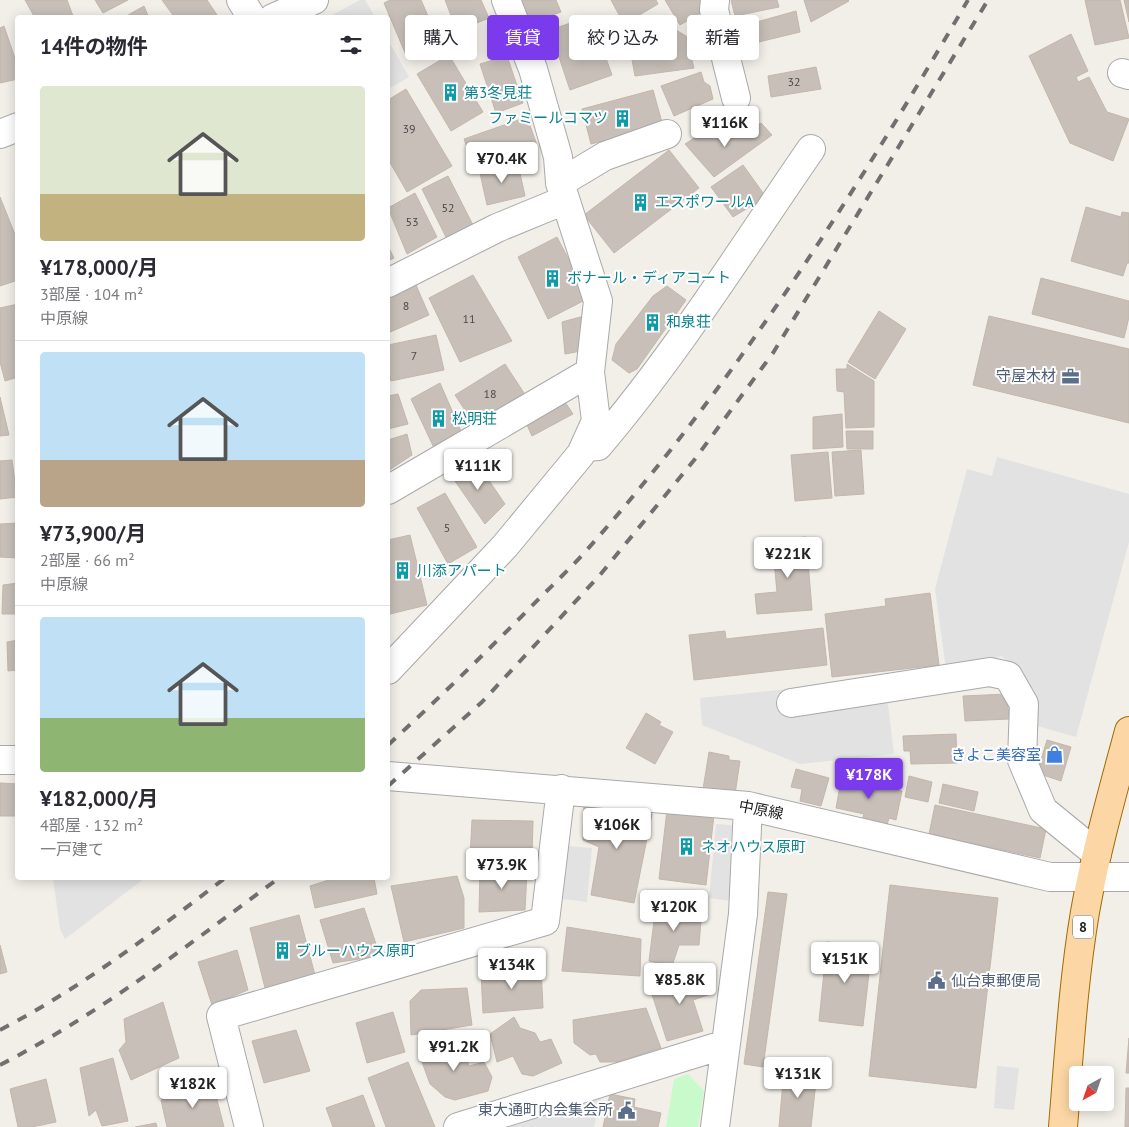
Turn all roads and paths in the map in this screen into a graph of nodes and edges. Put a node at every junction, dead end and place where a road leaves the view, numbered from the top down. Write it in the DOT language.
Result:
graph roads {
  1 [pos="241,0"];
  2 [pos="314,0"];
  3 [pos="506,0"];
  4 [pos="715,0"];
  5 [pos="250,15"];
  6 [pos="280,15"];
  7 [pos="736,98"];
  8 [pos="15,128"];
  9 [pos="0,134"];
  10 [pos="666,134"];
  11 [pos="811,149"];
  12 [pos="562,191"];
  13 [pos="390,282"];
  14 [pos="590,372"];
  15 [pos="584,447"];
  16 [pos="390,489"];
  17 [pos="390,668"];
  18 [pos="791,703"];
  19 [pos="1129,731"];
  20 [pos="0,760"];
  21 [pos="15,760"];
  22 [pos="390,776"];
  23 [pos="561,789"];
  24 [pos="748,806"];
  25 [pos="1094,866"];
  26 [pos="1129,877"];
  27 [pos="726,1044"];
  28 [pos="249,1127"];
  29 [pos="458,1127"];
  30 [pos="715,1127"];
  31 [pos="1063,1127"];
  1 -- 5 [label="street"];
  2 -- 6 [label="street"];
  3 -- 12 [label="street"];
  4 -- 7 [label="street"];
  8 -- 9 [label="street"];
  10 -- 12 [label="street"];
  11 -- 15 [label="street"];
  12 -- 13 [label="street"];
  12 -- 14 [label="street"];
  14 -- 15 [label="street"];
  14 -- 16 [label="street"];
  15 -- 17 [label="street"];
  18 -- 25 [label="street"];
  19 -- 25 [label="main road, 8"];
  20 -- 21 [label="street"];
  22 -- 23 [label="street, 中原線"];
  23 -- 24 [label="street, 中原線"];
  23 -- 28 [label="street"];
  24 -- 25 [label="street, 中原線"];
  24 -- 27 [label="street"];
  25 -- 26 [label="street, 中原線"];
  25 -- 31 [label="main road, 8"];
  27 -- 29 [label="street"];
  27 -- 30 [label="street"];
}
